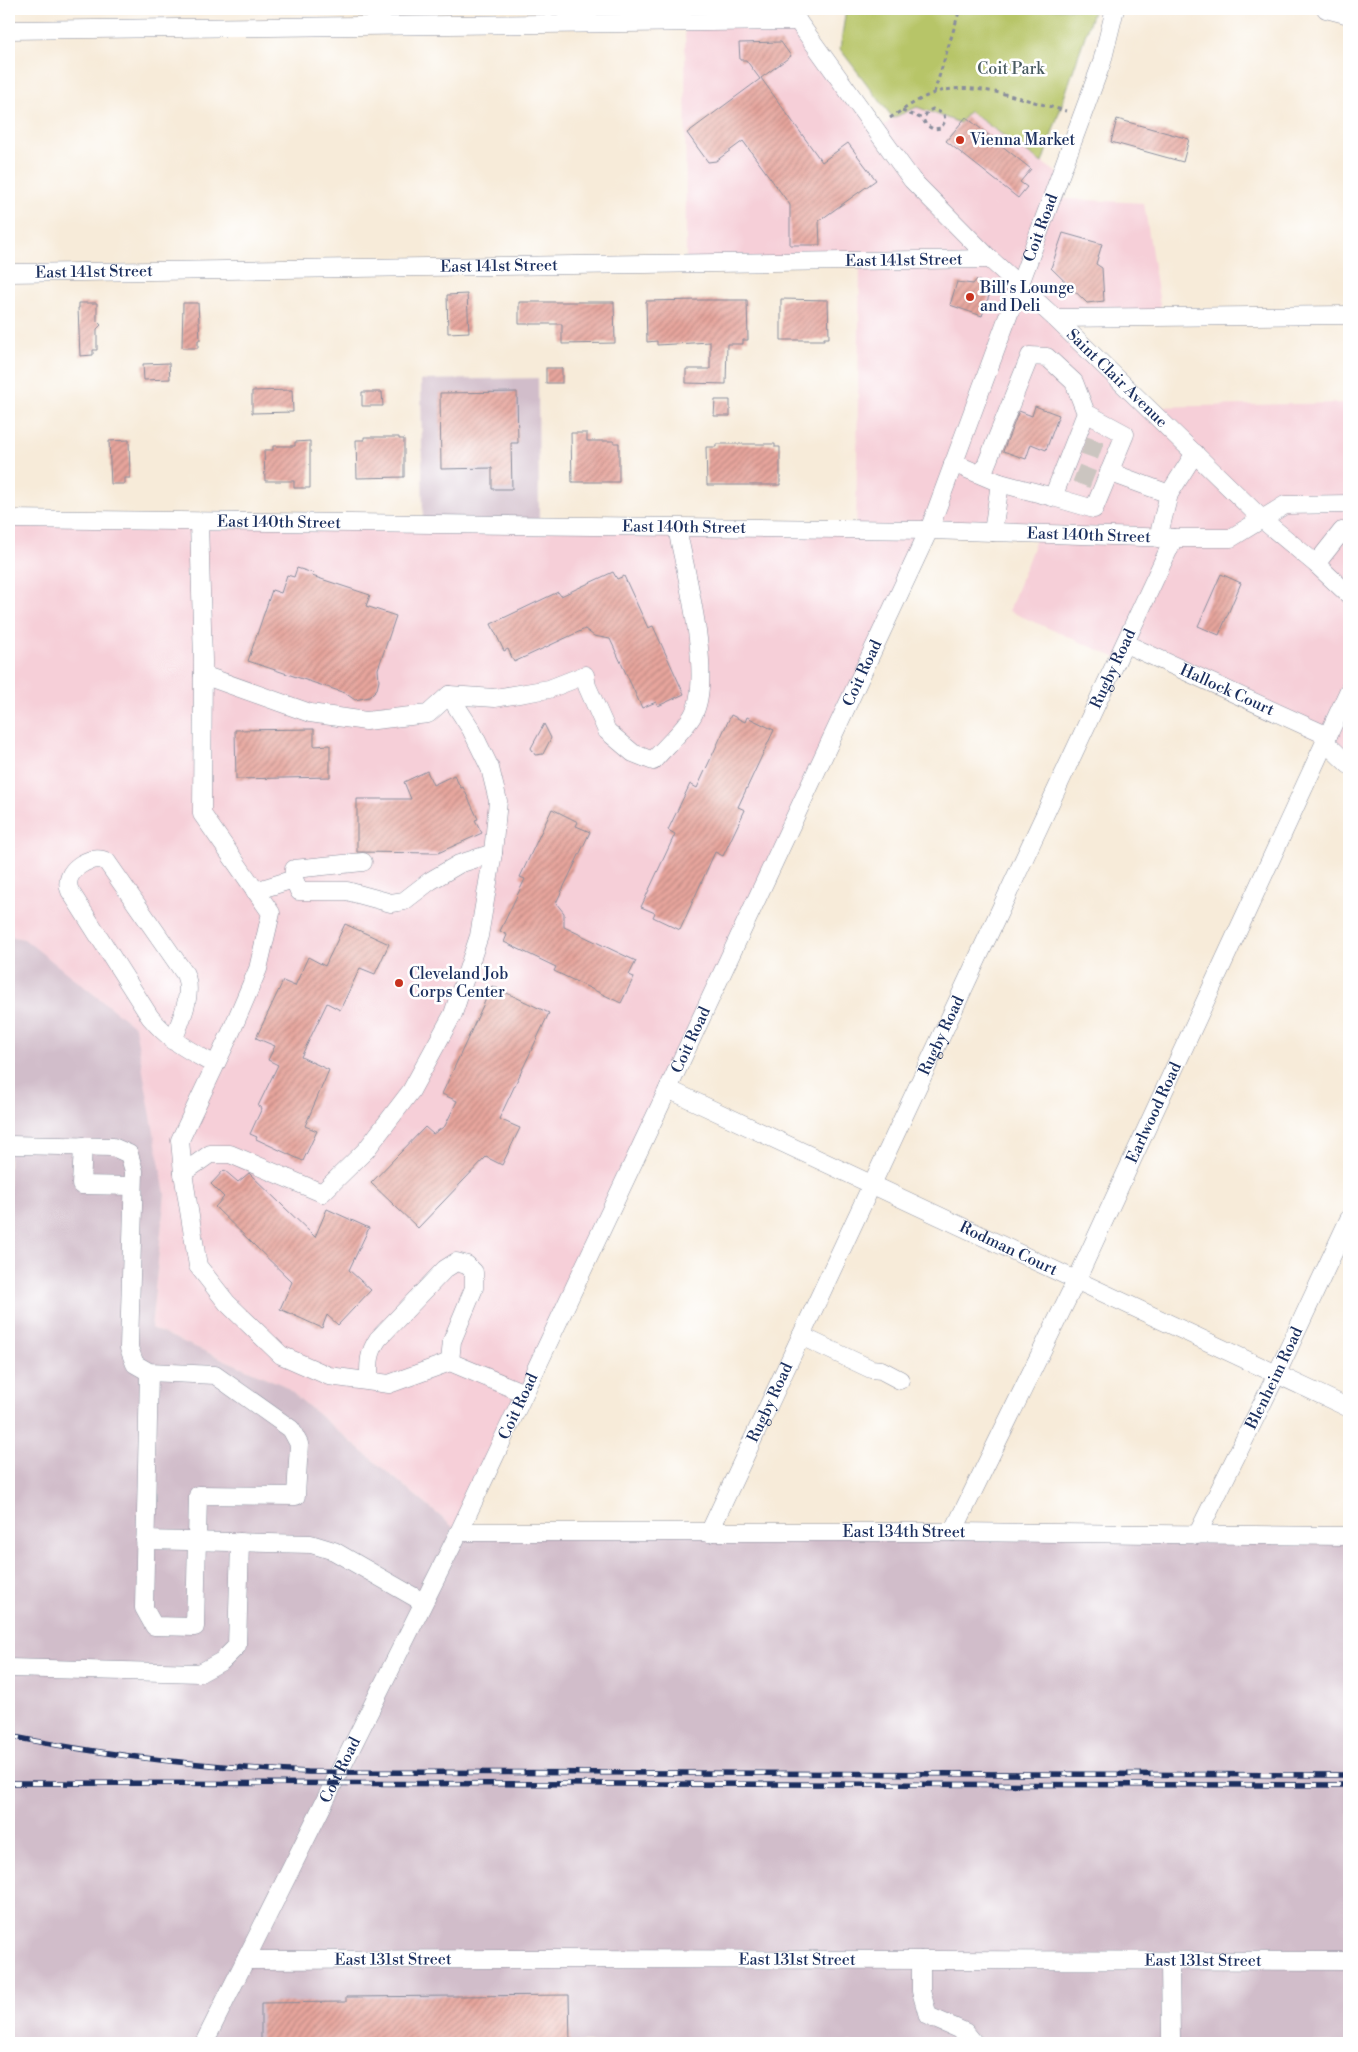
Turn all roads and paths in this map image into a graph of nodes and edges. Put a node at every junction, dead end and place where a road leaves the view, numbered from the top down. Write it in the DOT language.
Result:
graph roads {
  1 [pos="960,9"];
  2 [pos="1115,9"];
  3 [pos="1326,9"];
  4 [pos="793,15"];
  5 [pos="1349,15"];
  6 [pos="9,30"];
  7 [pos="934,93"];
  8 [pos="901,111"];
  9 [pos="1066,111"];
  10 [pos="890,118"];
  11 [pos="923,118"];
  12 [pos="990,259"];
  13 [pos="9,273"];
  14 [pos="1019,284"];
  15 [pos="1349,315"];
  16 [pos="1055,318"];
  17 [pos="1086,413"];
  18 [pos="1195,453"];
  19 [pos="953,463"];
  20 [pos="1106,469"];
  21 [pos="982,475"];
  22 [pos="1000,483"];
  23 [pos="1169,494"];
  24 [pos="1053,496"];
  25 [pos="1345,504"];
  26 [pos="9,519"];
  27 [pos="1263,520"];
  28 [pos="199,522"];
  29 [pos="676,528"];
  30 [pos="929,530"];
  31 [pos="993,532"];
  32 [pos="1346,534"];
  33 [pos="1166,538"];
  34 [pos="1316,564"];
  35 [pos="1349,595"];
  36 [pos="1126,644"];
  37 [pos="203,675"];
  38 [pos="1349,690"];
  39 [pos="448,695"];
  40 [pos="1327,739"];
  41 [pos="1349,765"];
  42 [pos="493,853"];
  43 [pos="363,862"];
  44 [pos="294,879"];
  45 [pos="255,891"];
  46 [pos="173,1041"];
  47 [pos="216,1064"];
  48 [pos="668,1089"];
  49 [pos="9,1145"];
  50 [pos="83,1146"];
  51 [pos="182,1173"];
  52 [pos="872,1184"];
  53 [pos="133,1186"];
  54 [pos="1349,1219"];
  55 [pos="1077,1279"];
  56 [pos="801,1336"];
  57 [pos="450,1362"];
  58 [pos="149,1372"];
  59 [pos="1277,1374"];
  60 [pos="900,1380"];
  61 [pos="369,1381"];
  62 [pos="524,1394"];
  63 [pos="1349,1408"];
  64 [pos="459,1532"];
  65 [pos="953,1532"];
  66 [pos="710,1533"];
  67 [pos="1197,1535"];
  68 [pos="1349,1536"];
  69 [pos="145,1540"];
  70 [pos="197,1540"];
  71 [pos="240,1542"];
  72 [pos="423,1602"];
  73 [pos="9,1668"];
  74 [pos="245,1960"];
  75 [pos="921,1960"];
  76 [pos="1170,1961"];
  77 [pos="1349,1961"];
  78 [pos="204,2043"];
  79 [pos="974,2043"];
  80 [pos="1169,2043"];
  1 -- 7 [label="path"];
  2 -- 14 [label="street, Coit Road"];
  3 -- 5 [label="street"];
  4 -- 6 [label="street"];
  4 -- 12 [label="street, Saint Clair Avenue"];
  7 -- 8 [label="path"];
  7 -- 9 [label="path"];
  8 -- 10 [label="path"];
  8 -- 11 [label="path"];
  11 -- 11 [label="path"];
  12 -- 13 [label="street, East 141st Street"];
  12 -- 14 [label="street, Saint Clair Avenue"];
  14 -- 16 [label="street, Saint Clair Avenue"];
  14 -- 19 [label="street, Coit Road"];
  15 -- 16 [label="street"];
  16 -- 18 [label="street, Saint Clair Avenue"];
  17 -- 20 [label="street"];
  17 -- 21 [label="street"];
  17 -- 24 [label="street"];
  18 -- 23 [label="street, Rugby Road"];
  18 -- 27 [label="street, Saint Clair Avenue"];
  19 -- 21 [label="street"];
  19 -- 30 [label="street, Coit Road"];
  20 -- 23 [label="street"];
  20 -- 24 [label="street"];
  21 -- 22 [label="street"];
  22 -- 24 [label="street"];
  22 -- 31 [label="street"];
  23 -- 33 [label="street, Rugby Road"];
  25 -- 27 [label="street, East 140th Street"];
  25 -- 32 [label="street"];
  26 -- 28 [label="street, East 140th Street"];
  27 -- 33 [label="street, East 140th Street"];
  27 -- 34 [label="street, Saint Clair Avenue"];
  28 -- 29 [label="street, East 140th Street"];
  28 -- 37 [label="street"];
  29 -- 30 [label="street, East 140th Street"];
  29 -- 39 [label="street"];
  30 -- 31 [label="street, East 140th Street"];
  30 -- 48 [label="street, Coit Road"];
  31 -- 33 [label="street, East 140th Street"];
  32 -- 34 [label="street"];
  33 -- 36 [label="street, Rugby Road"];
  34 -- 35 [label="street, Saint Clair Avenue"];
  36 -- 40 [label="street, Hallock Court"];
  36 -- 52 [label="street, Rugby Road"];
  37 -- 39 [label="street"];
  37 -- 45 [label="street"];
  38 -- 40 [label="street, Earlwood Road"];
  39 -- 42 [label="street"];
  40 -- 41 [label="street, Hallock Court"];
  40 -- 55 [label="street, Earlwood Road"];
  42 -- 44 [label="street"];
  42 -- 51 [label="street"];
  43 -- 44 [label="street"];
  44 -- 45 [label="street"];
  45 -- 47 [label="street"];
  46 -- 46 [label="street"];
  46 -- 47 [label="street"];
  47 -- 51 [label="street"];
  48 -- 52 [label="street, Rodman Court"];
  48 -- 62 [label="street, Coit Road"];
  49 -- 50 [label="street"];
  50 -- 53 [label="street"];
  50 -- 53 [label="street"];
  51 -- 61 [label="street"];
  52 -- 55 [label="street, Rodman Court"];
  52 -- 56 [label="street, Rugby Road"];
  53 -- 58 [label="street"];
  54 -- 59 [label="street, Blenheim Road"];
  55 -- 59 [label="street, Rodman Court"];
  55 -- 65 [label="street, Earlwood Road"];
  56 -- 60 [label="street"];
  56 -- 66 [label="street, Rugby Road"];
  57 -- 61 [label="street"];
  57 -- 61 [label="street"];
  57 -- 62 [label="street"];
  58 -- 69 [label="street"];
  58 -- 70 [label="street"];
  59 -- 63 [label="street, Rodman Court"];
  59 -- 67 [label="street, Blenheim Road"];
  62 -- 64 [label="street, Coit Road"];
  64 -- 66 [label="street, East 134th Street"];
  64 -- 72 [label="street, Coit Road"];
  65 -- 66 [label="street, East 134th Street"];
  65 -- 67 [label="street, East 134th Street"];
  67 -- 68 [label="street, East 134th Street"];
  69 -- 70 [label="street"];
  69 -- 70 [label="street"];
  70 -- 71 [label="street"];
  71 -- 72 [label="street"];
  71 -- 73 [label="street"];
  72 -- 74 [label="street, Coit Road"];
  74 -- 75 [label="street, East 131st Street"];
  74 -- 78 [label="street, Coit Road"];
  75 -- 76 [label="street, East 131st Street"];
  75 -- 79 [label="street"];
  76 -- 77 [label="street, East 131st Street"];
  76 -- 80 [label="street"];
}
